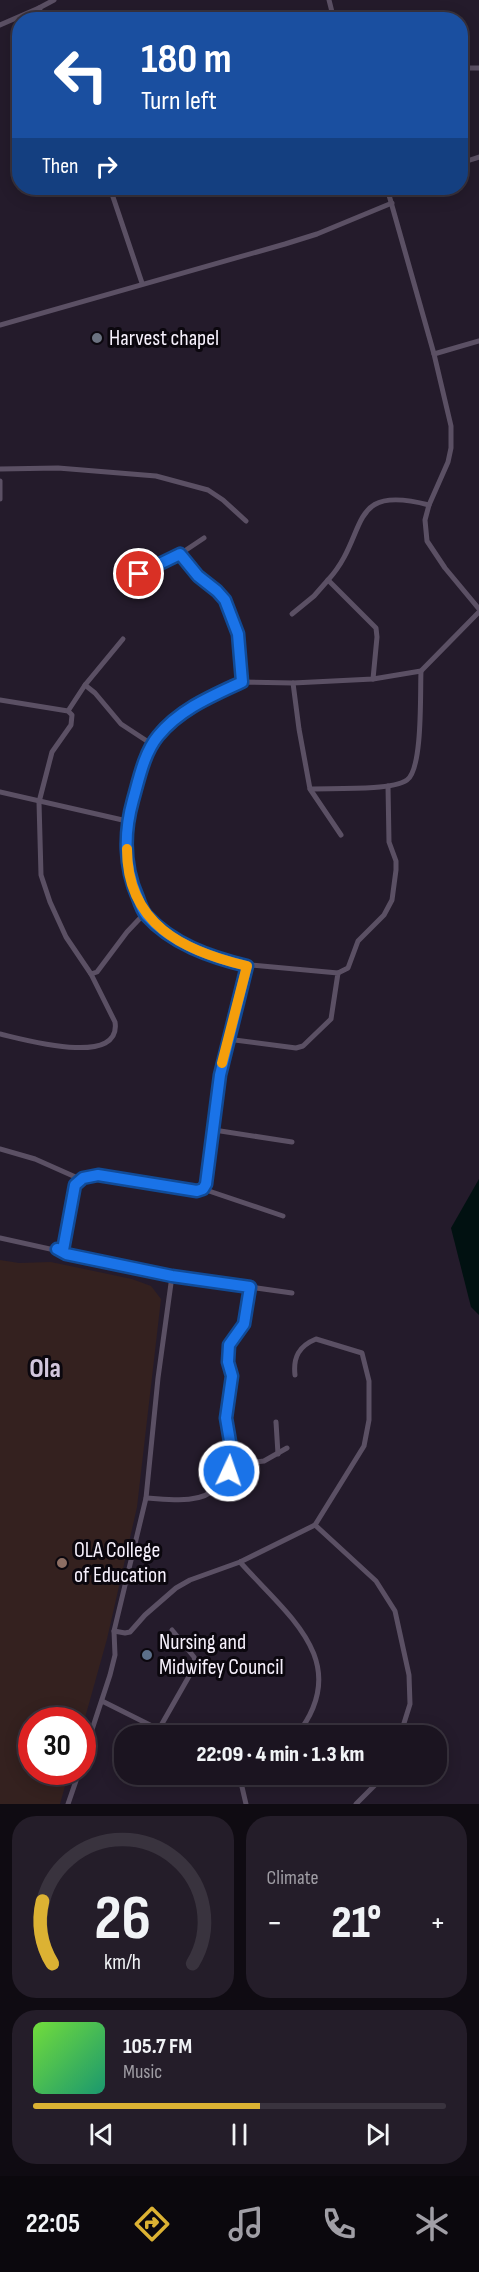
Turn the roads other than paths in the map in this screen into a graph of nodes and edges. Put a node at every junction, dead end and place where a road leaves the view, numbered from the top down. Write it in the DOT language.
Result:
graph roads {
  1 [pos="54,0"];
  2 [pos="39,8"];
  3 [pos="30,12"];
  4 [pos="41,12"];
  5 [pos="112,195"];
  6 [pos="389,195"];
  7 [pos="392,203"];
  8 [pos="142,283"];
  9 [pos="0,325"];
  10 [pos="479,341"];
  11 [pos="434,354"];
  12 [pos="0,469"];
  13 [pos="0,484"];
  14 [pos="0,499"];
  15 [pos="429,505"];
  16 [pos="246,521"];
  17 [pos="204,538"];
  18 [pos="180,554"];
  19 [pos="139,574"];
  20 [pos="328,580"];
  21 [pos="479,611"];
  22 [pos="292,614"];
  23 [pos="123,639"];
  24 [pos="421,671"];
  25 [pos="373,678"];
  26 [pos="242,682"];
  27 [pos="293,683"];
  28 [pos="85,685"];
  29 [pos="0,700"];
  30 [pos="68,711"];
  31 [pos="153,745"];
  32 [pos="388,786"];
  33 [pos="310,789"];
  34 [pos="0,792"];
  35 [pos="39,802"];
  36 [pos="127,821"];
  37 [pos="341,835"];
  38 [pos="145,913"];
  39 [pos="247,966"];
  40 [pos="338,973"];
  41 [pos="91,975"];
  42 [pos="0,1034"];
  43 [pos="227,1039"];
  44 [pos="214,1130"];
  45 [pos="292,1142"];
  46 [pos="0,1149"];
  47 [pos="80,1179"];
  48 [pos="203,1189"];
  49 [pos="283,1216"];
  50 [pos="0,1238"];
  51 [pos="57,1249"];
  52 [pos="172,1276"];
  53 [pos="250,1287"];
  54 [pos="292,1293"];
  55 [pos="295,1376"];
  56 [pos="276,1422"];
  57 [pos="287,1448"];
  58 [pos="278,1455"];
  59 [pos="234,1465"];
  60 [pos="146,1498"];
  61 [pos="315,1525"];
  62 [pos="240,1562"];
  63 [pos="172,1630"];
  64 [pos="114,1631"];
  65 [pos="102,1701"];
  66 [pos="96,1719"];
  67 [pos="151,1725"];
  68 [pos="161,1725"];
  69 [pos="304,1725"];
  70 [pos="403,1725"];
  71 [pos="75,1785"];
  72 [pos="242,1785"];
  73 [pos="373,1785"];
  74 [pos="68,1804"];
  75 [pos="246,1804"];
  76 [pos="356,1804"];
  1 -- 2 [label="street"];
  2 -- 3 [label="street"];
  2 -- 4 [label="street"];
  5 -- 8 [label="street"];
  6 -- 7 [label="street"];
  7 -- 8 [label="street"];
  7 -- 11 [label="street"];
  8 -- 9 [label="street"];
  10 -- 11 [label="street"];
  11 -- 15 [label="street"];
  12 -- 16 [label="street"];
  13 -- 14 [label="street"];
  15 -- 20 [label="street"];
  15 -- 21 [label="street"];
  17 -- 18 [label="street"];
  18 -- 19 [label="street"];
  18 -- 26 [label="street"];
  20 -- 22 [label="street"];
  20 -- 25 [label="street"];
  21 -- 24 [label="street"];
  23 -- 28 [label="street"];
  24 -- 25 [label="street"];
  24 -- 32 [label="street"];
  25 -- 27 [label="street"];
  26 -- 27 [label="street"];
  26 -- 31 [label="street"];
  27 -- 33 [label="street"];
  28 -- 30 [label="street"];
  28 -- 31 [label="street"];
  29 -- 30 [label="street"];
  30 -- 35 [label="street"];
  31 -- 36 [label="street"];
  32 -- 33 [label="street"];
  32 -- 40 [label="street"];
  33 -- 37 [label="street"];
  34 -- 35 [label="street"];
  35 -- 36 [label="street"];
  35 -- 41 [label="street"];
  36 -- 38 [label="street"];
  38 -- 39 [label="street"];
  38 -- 41 [label="street"];
  39 -- 40 [label="street"];
  39 -- 43 [label="street"];
  40 -- 43 [label="street"];
  41 -- 42 [label="street"];
  43 -- 44 [label="street"];
  44 -- 45 [label="street"];
  44 -- 48 [label="street"];
  46 -- 47 [label="street"];
  47 -- 48 [label="street"];
  47 -- 51 [label="street"];
  48 -- 49 [label="street"];
  50 -- 51 [label="street"];
  51 -- 52 [label="street"];
  52 -- 53 [label="street"];
  52 -- 60 [label="street"];
  53 -- 54 [label="street"];
  53 -- 59 [label="street"];
  55 -- 61 [label="street"];
  56 -- 58 [label="street"];
  57 -- 58 [label="street"];
  58 -- 59 [label="street"];
  59 -- 60 [label="street"];
  60 -- 64 [label="street"];
  61 -- 62 [label="street"];
  61 -- 70 [label="street"];
  62 -- 64 [label="street"];
  62 -- 69 [label="street"];
  63 -- 68 [label="street"];
  64 -- 65 [label="street"];
  65 -- 66 [label="street"];
  65 -- 67 [label="street"];
  71 -- 74 [label="street"];
  72 -- 75 [label="street"];
  73 -- 76 [label="street"];
}
